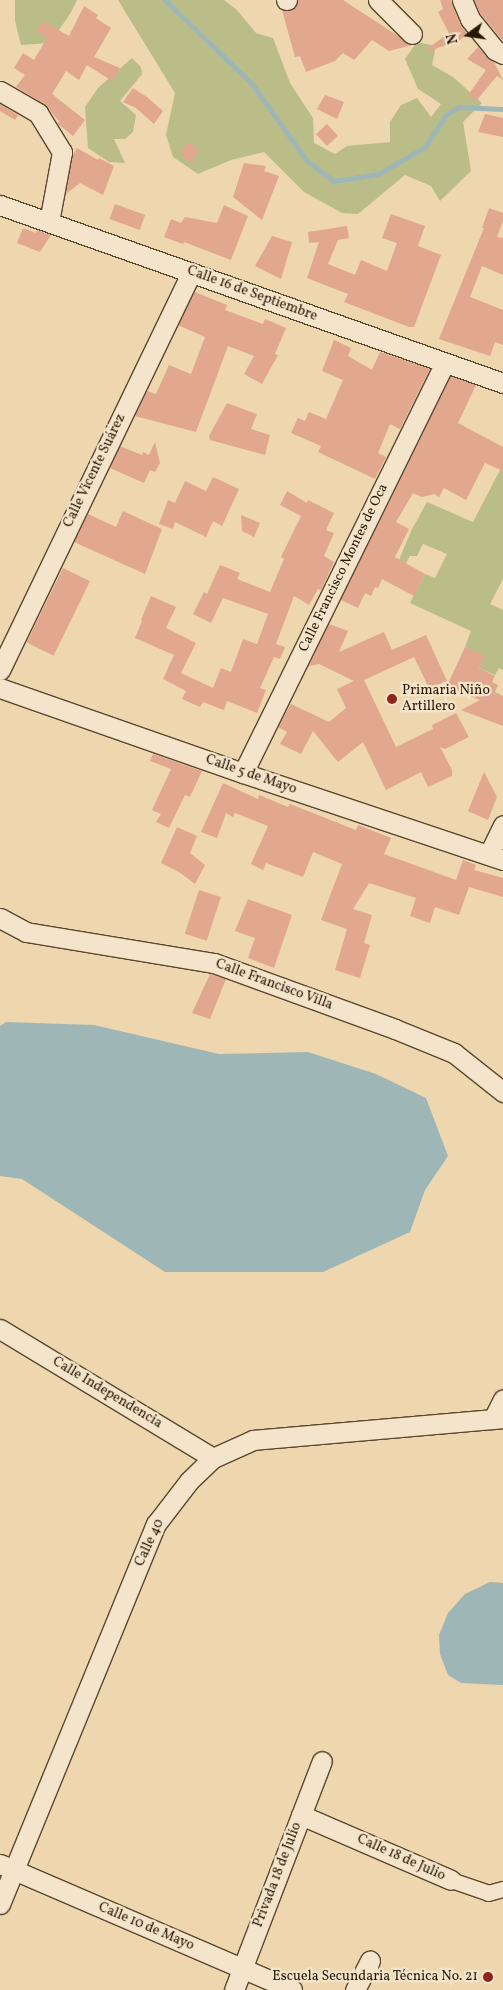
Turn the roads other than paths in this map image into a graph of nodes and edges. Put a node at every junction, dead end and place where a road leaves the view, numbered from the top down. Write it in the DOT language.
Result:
graph roads {
  1 [pos="378,0"];
  2 [pos="462,0"];
  3 [pos="412,34"];
  4 [pos="503,54"];
  5 [pos="0,90"];
  6 [pos="0,205"];
  7 [pos="49,222"];
  8 [pos="191,273"];
  9 [pos="445,362"];
  10 [pos="503,383"];
  11 [pos="0,670"];
  12 [pos="0,688"];
  13 [pos="243,773"];
  14 [pos="503,825"];
  15 [pos="496,857"];
  16 [pos="0,918"];
  17 [pos="503,1092"];
  18 [pos="0,1328"];
  19 [pos="503,1399"];
  20 [pos="498,1419"];
  21 [pos="213,1458"];
  22 [pos="322,1761"];
  23 [pos="301,1814"];
  24 [pos="7,1867"];
  25 [pos="451,1880"];
  26 [pos="503,1889"];
  27 [pos="0,1904"];
  28 [pos="370,1961"];
  29 [pos="243,1968"];
  30 [pos="234,1990"];
  31 [pos="292,1990"];
  32 [pos="355,1990"];
  1 -- 3 [label="street"];
  2 -- 4 [label="street"];
  5 -- 7 [label="street"];
  6 -- 7 [label="street, Calle 16 de Septiembre"];
  7 -- 8 [label="street, Calle 16 de Septiembre"];
  8 -- 9 [label="street, Calle 16 de Septiembre"];
  8 -- 11 [label="street, Calle Vicente Suárez"];
  9 -- 10 [label="street, Calle 16 de Septiembre"];
  9 -- 13 [label="street, Calle Francisco Montes de Oca"];
  12 -- 13 [label="street, Calle 5 de Mayo"];
  13 -- 15 [label="street, Calle 5 de Mayo"];
  14 -- 15 [label="street"];
  16 -- 17 [label="street, Calle Francisco Villa"];
  18 -- 21 [label="street, Calle Independencia"];
  19 -- 20 [label="street"];
  20 -- 21 [label="street, Calle 40"];
  21 -- 24 [label="street, Calle 40"];
  22 -- 23 [label="street, Privada 18 de Julio"];
  23 -- 25 [label="street, Calle 18 de Julio"];
  23 -- 29 [label="street, Privada 18 de Julio"];
  24 -- 27 [label="street, Calle 40"];
  24 -- 29 [label="street, Calle 10 de Mayo"];
  25 -- 26 [label="street, Calle 18 de Julio"];
  28 -- 32 [label="street"];
  29 -- 30 [label="street, Privada 18 de Julio"];
  29 -- 31 [label="street, Calle 10 de Mayo"];
}
